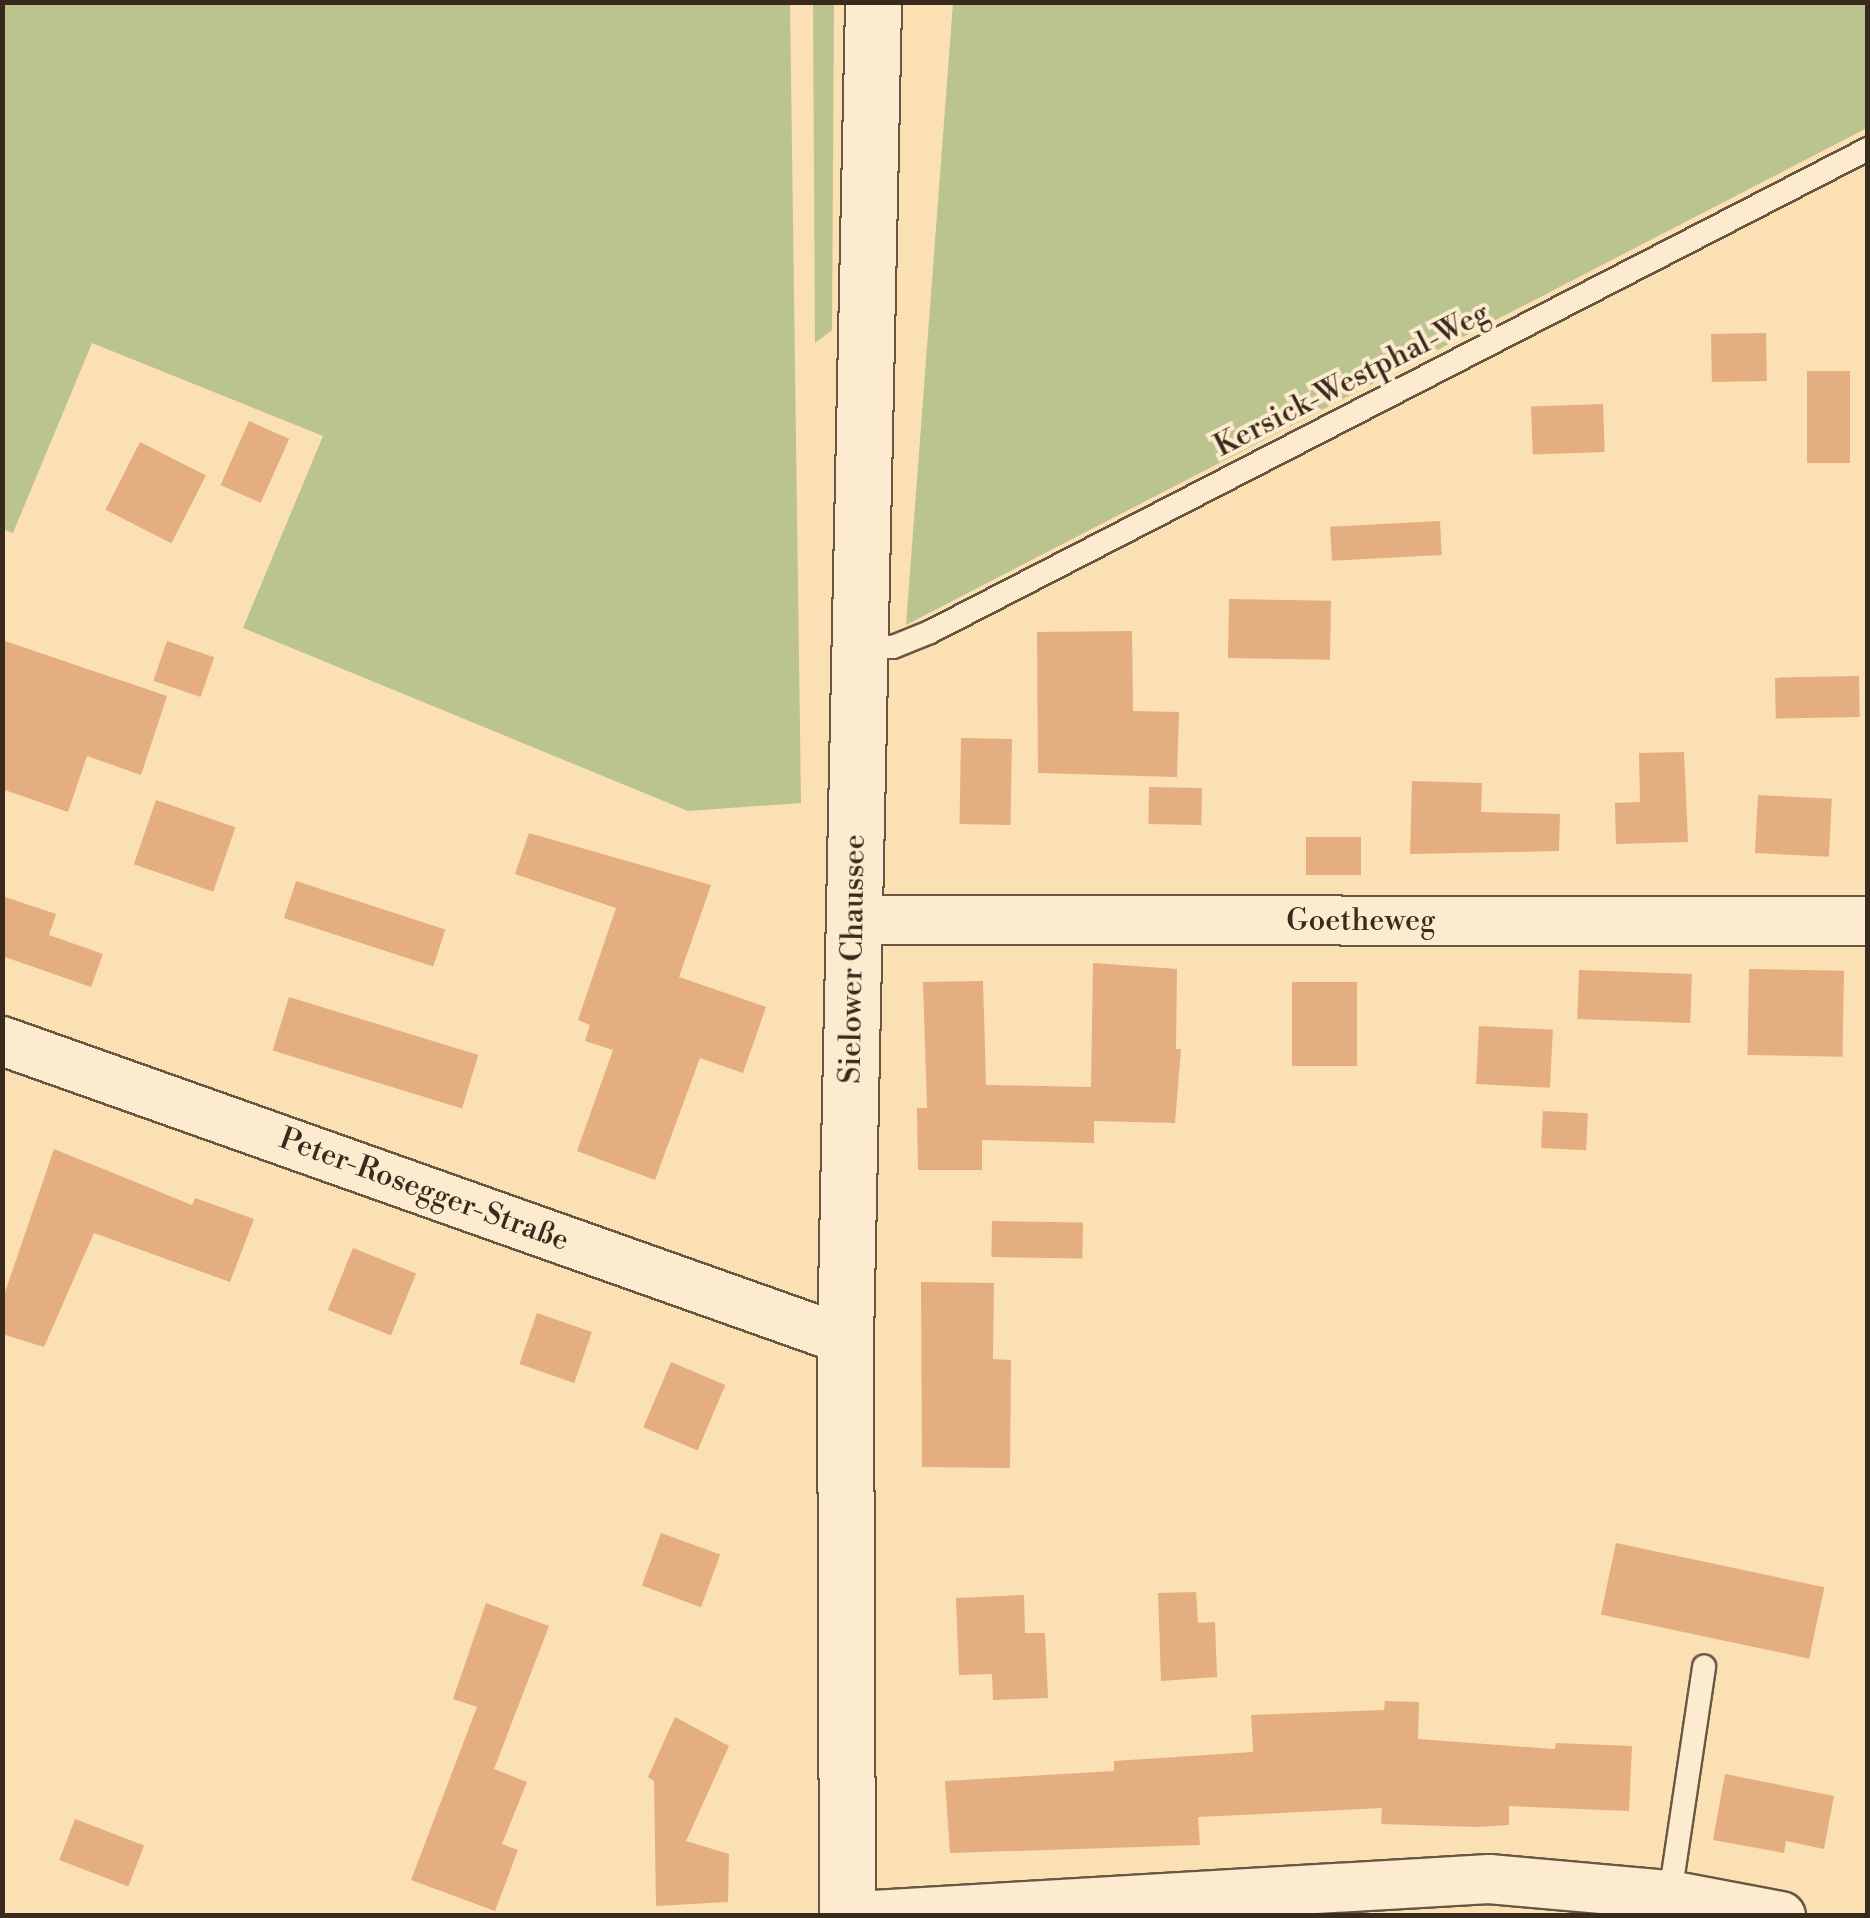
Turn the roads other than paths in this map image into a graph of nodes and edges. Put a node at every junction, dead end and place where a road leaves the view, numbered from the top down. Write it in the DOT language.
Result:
graph roads {
  1 [pos="873,2"];
  2 [pos="1868,149"];
  3 [pos="859,648"];
  4 [pos="854,920"];
  5 [pos="1868,921"];
  6 [pos="2,1041"];
  7 [pos="845,1340"];
  8 [pos="1704,1667"];
  9 [pos="1670,1894"];
  10 [pos="847,1916"];
  11 [pos="856,1916"];
  12 [pos="1781,1916"];
  1 -- 3 [label="main road, Sielower Chaussee"];
  2 -- 3 [label="lane, Kersick-Westphal-Weg"];
  3 -- 4 [label="main road, Sielower Chaussee"];
  4 -- 5 [label="street, Goetheweg"];
  4 -- 7 [label="main road, Sielower Chaussee"];
  6 -- 7 [label="street, Peter-Rosegger-Straße"];
  7 -- 10 [label="main road, Sielower Chaussee"];
  8 -- 9 [label="lane"];
  9 -- 11 [label="street"];
  9 -- 12 [label="street"];
}
